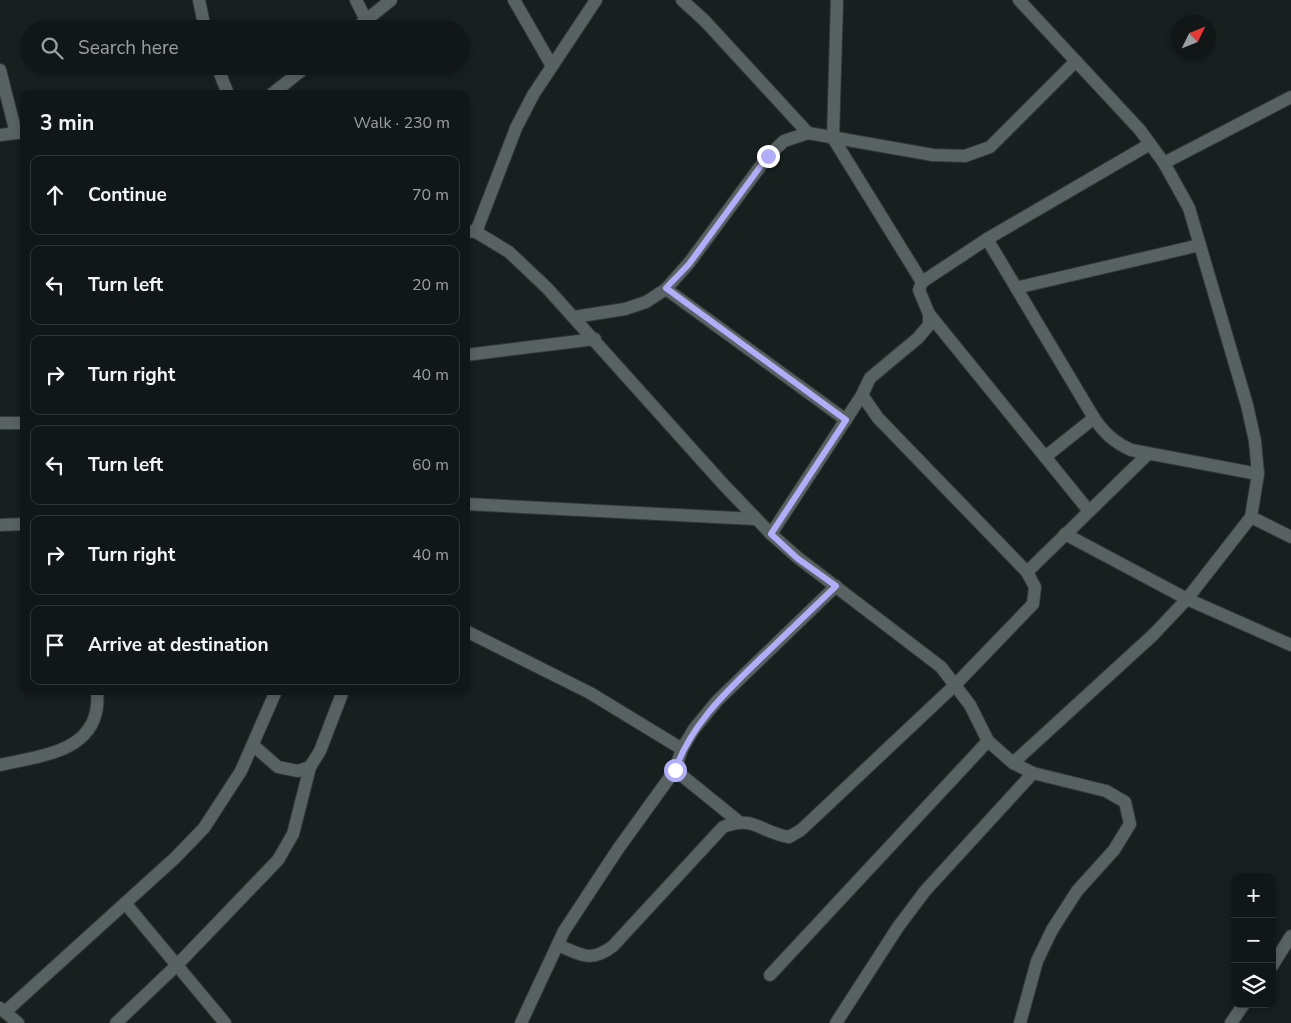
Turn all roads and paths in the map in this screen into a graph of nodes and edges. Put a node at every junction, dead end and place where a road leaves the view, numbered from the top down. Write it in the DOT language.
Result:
graph roads {
  1 [pos="198,0"];
  2 [pos="356,0"];
  3 [pos="391,0"];
  4 [pos="514,0"];
  5 [pos="596,0"];
  6 [pos="682,0"];
  7 [pos="837,0"];
  8 [pos="1019,0"];
  9 [pos="203,20"];
  10 [pos="366,20"];
  11 [pos="1076,61"];
  12 [pos="552,66"];
  13 [pos="0,70"];
  14 [pos="221,75"];
  15 [pos="296,75"];
  16 [pos="226,90"];
  17 [pos="277,90"];
  18 [pos="1291,97"];
  19 [pos="20,133"];
  20 [pos="808,133"];
  21 [pos="0,135"];
  22 [pos="833,138"];
  23 [pos="1150,144"];
  24 [pos="1164,163"];
  25 [pos="471,231"];
  26 [pos="987,239"];
  27 [pos="1200,245"];
  28 [pos="922,282"];
  29 [pos="666,288"];
  30 [pos="1016,288"];
  31 [pos="929,314"];
  32 [pos="574,317"];
  33 [pos="595,339"];
  34 [pos="470,355"];
  35 [pos="862,395"];
  36 [pos="1094,418"];
  37 [pos="846,420"];
  38 [pos="0,422"];
  39 [pos="20,423"];
  40 [pos="1148,454"];
  41 [pos="1045,457"];
  42 [pos="1258,474"];
  43 [pos="470,504"];
  44 [pos="1089,511"];
  45 [pos="1251,517"];
  46 [pos="755,519"];
  47 [pos="20,524"];
  48 [pos="0,525"];
  49 [pos="771,534"];
  50 [pos="1066,534"];
  51 [pos="1291,537"];
  52 [pos="1027,572"];
  53 [pos="836,586"];
  54 [pos="1188,599"];
  55 [pos="470,633"];
  56 [pos="1291,645"];
  57 [pos="955,685"];
  58 [pos="97,695"];
  59 [pos="274,695"];
  60 [pos="341,695"];
  61 [pos="988,741"];
  62 [pos="254,746"];
  63 [pos="682,749"];
  64 [pos="1013,763"];
  65 [pos="0,765"];
  66 [pos="310,767"];
  67 [pos="675,770"];
  68 [pos="1033,773"];
  69 [pos="738,821"];
  70 [pos="125,903"];
  71 [pos="1291,936"];
  72 [pos="558,945"];
  73 [pos="1274,963"];
  74 [pos="177,965"];
  75 [pos="770,975"];
  76 [pos="1241,1008"];
  77 [pos="3,1010"];
  78 [pos="18,1023"];
  79 [pos="116,1023"];
  80 [pos="225,1023"];
  81 [pos="521,1023"];
  82 [pos="836,1023"];
  83 [pos="1020,1023"];
  84 [pos="1231,1023"];
  1 -- 9 [label="street"];
  2 -- 10 [label="street"];
  3 -- 10 [label="street"];
  4 -- 12 [label="street"];
  5 -- 12 [label="street"];
  6 -- 20 [label="street"];
  7 -- 22 [label="street"];
  8 -- 11 [label="street"];
  11 -- 22 [label="street"];
  11 -- 23 [label="street"];
  12 -- 25 [label="street"];
  13 -- 19 [label="street"];
  14 -- 16 [label="street"];
  15 -- 17 [label="street"];
  18 -- 24 [label="street"];
  19 -- 21 [label="street"];
  20 -- 22 [label="street"];
  20 -- 29 [label="street"];
  22 -- 28 [label="street"];
  23 -- 24 [label="street"];
  23 -- 26 [label="street"];
  24 -- 27 [label="street"];
  25 -- 32 [label="street"];
  26 -- 28 [label="street"];
  26 -- 30 [label="street"];
  27 -- 30 [label="street"];
  27 -- 42 [label="street"];
  28 -- 31 [label="street"];
  29 -- 32 [label="street"];
  29 -- 37 [label="street"];
  30 -- 36 [label="street"];
  31 -- 35 [label="street"];
  31 -- 41 [label="street"];
  32 -- 33 [label="street"];
  33 -- 34 [label="street"];
  33 -- 46 [label="street"];
  35 -- 37 [label="street"];
  35 -- 52 [label="street"];
  36 -- 40 [label="street"];
  36 -- 41 [label="street"];
  37 -- 49 [label="street"];
  38 -- 39 [label="street"];
  40 -- 42 [label="street"];
  40 -- 44 [label="street"];
  41 -- 44 [label="street"];
  42 -- 45 [label="street"];
  43 -- 46 [label="street"];
  44 -- 50 [label="street"];
  45 -- 51 [label="street"];
  45 -- 54 [label="street"];
  46 -- 49 [label="street"];
  47 -- 48 [label="street"];
  49 -- 53 [label="street"];
  50 -- 52 [label="street"];
  50 -- 54 [label="street"];
  52 -- 57 [label="street"];
  53 -- 57 [label="street"];
  53 -- 63 [label="street"];
  54 -- 56 [label="street"];
  54 -- 64 [label="street"];
  55 -- 63 [label="street"];
  57 -- 61 [label="street"];
  57 -- 69 [label="street"];
  58 -- 65 [label="street"];
  59 -- 62 [label="street"];
  60 -- 66 [label="street"];
  61 -- 64 [label="street"];
  61 -- 75 [label="street"];
  62 -- 66 [label="street"];
  62 -- 70 [label="street"];
  63 -- 67 [label="street"];
  64 -- 68 [label="street"];
  66 -- 74 [label="street"];
  67 -- 69 [label="street"];
  67 -- 72 [label="street"];
  68 -- 82 [label="street"];
  68 -- 83 [label="street"];
  69 -- 72 [label="street"];
  70 -- 74 [label="street"];
  70 -- 77 [label="street"];
  71 -- 73 [label="street"];
  72 -- 81 [label="street"];
  74 -- 79 [label="street"];
  74 -- 80 [label="street"];
  76 -- 84 [label="street"];
  77 -- 78 [label="street"];
}
